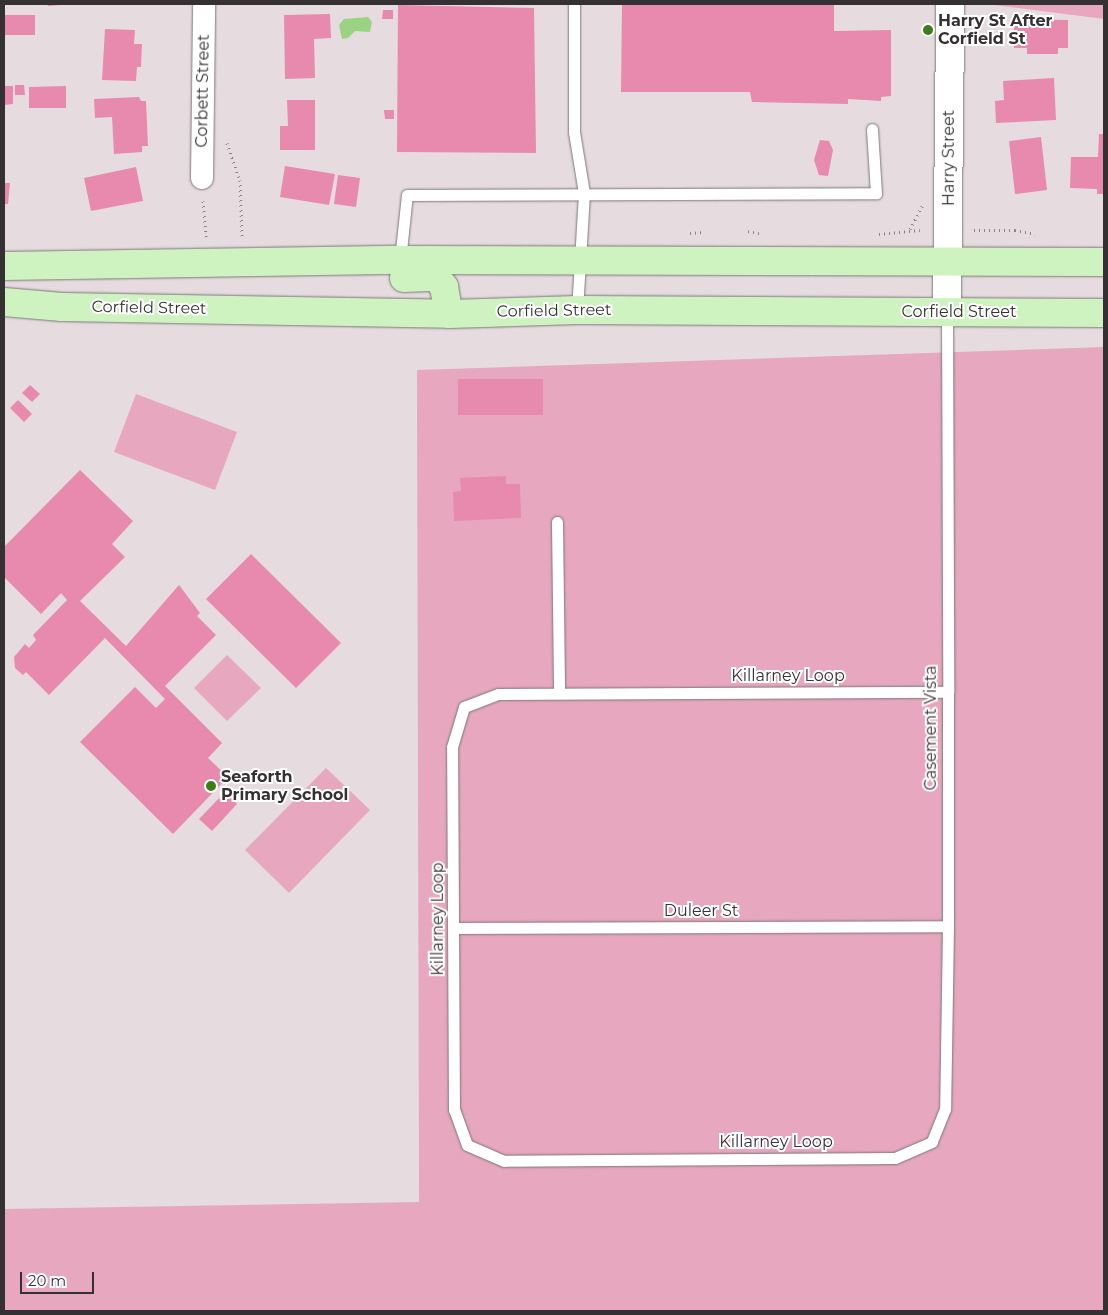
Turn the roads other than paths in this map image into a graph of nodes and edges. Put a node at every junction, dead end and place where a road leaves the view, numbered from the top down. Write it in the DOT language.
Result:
graph roads {
  1 [pos="204,4"];
  2 [pos="574,4"];
  3 [pos="950,4"];
  4 [pos="872,129"];
  5 [pos="202,178"];
  6 [pos="584,193"];
  7 [pos="400,260"];
  8 [pos="581,261"];
  9 [pos="948,262"];
  10 [pos="1104,262"];
  11 [pos="293,263"];
  12 [pos="4,266"];
  13 [pos="4,302"];
  14 [pos="577,310"];
  15 [pos="947,312"];
  16 [pos="1104,313"];
  17 [pos="449,314"];
  18 [pos="557,522"];
  19 [pos="558,692"];
  20 [pos="948,692"];
  21 [pos="948,926"];
  22 [pos="455,928"];
  23 [pos="932,1142"];
  1 -- 5 [label="street, Corbett Street"];
  2 -- 6 [label="lane"];
  3 -- 9 [label="street, Harry Street"];
  4 -- 6 [label="lane"];
  6 -- 7 [label="lane"];
  6 -- 8 [label="lane"];
  7 -- 8 [label="main road"];
  7 -- 11 [label="main road"];
  8 -- 9 [label="main road"];
  8 -- 14 [label="lane"];
  9 -- 10 [label="main road"];
  9 -- 15 [label="street, Harry Street"];
  11 -- 12 [label="main road"];
  11 -- 17 [label="main road"];
  13 -- 17 [label="main road, Corfield Street"];
  14 -- 15 [label="main road, Corfield Street"];
  14 -- 17 [label="main road, Corfield Street"];
  15 -- 16 [label="main road, Corfield Street"];
  15 -- 20 [label="lane, Casement Vista"];
  18 -- 19 [label="lane"];
  19 -- 20 [label="lane, Killarney Loop"];
  19 -- 22 [label="lane, Killarney Loop"];
  20 -- 21 [label="lane, Casement Vista"];
  21 -- 22 [label="lane, Duleer St"];
  21 -- 23 [label="lane, Casement Vista"];
  22 -- 23 [label="lane, Killarney Loop"];
}
